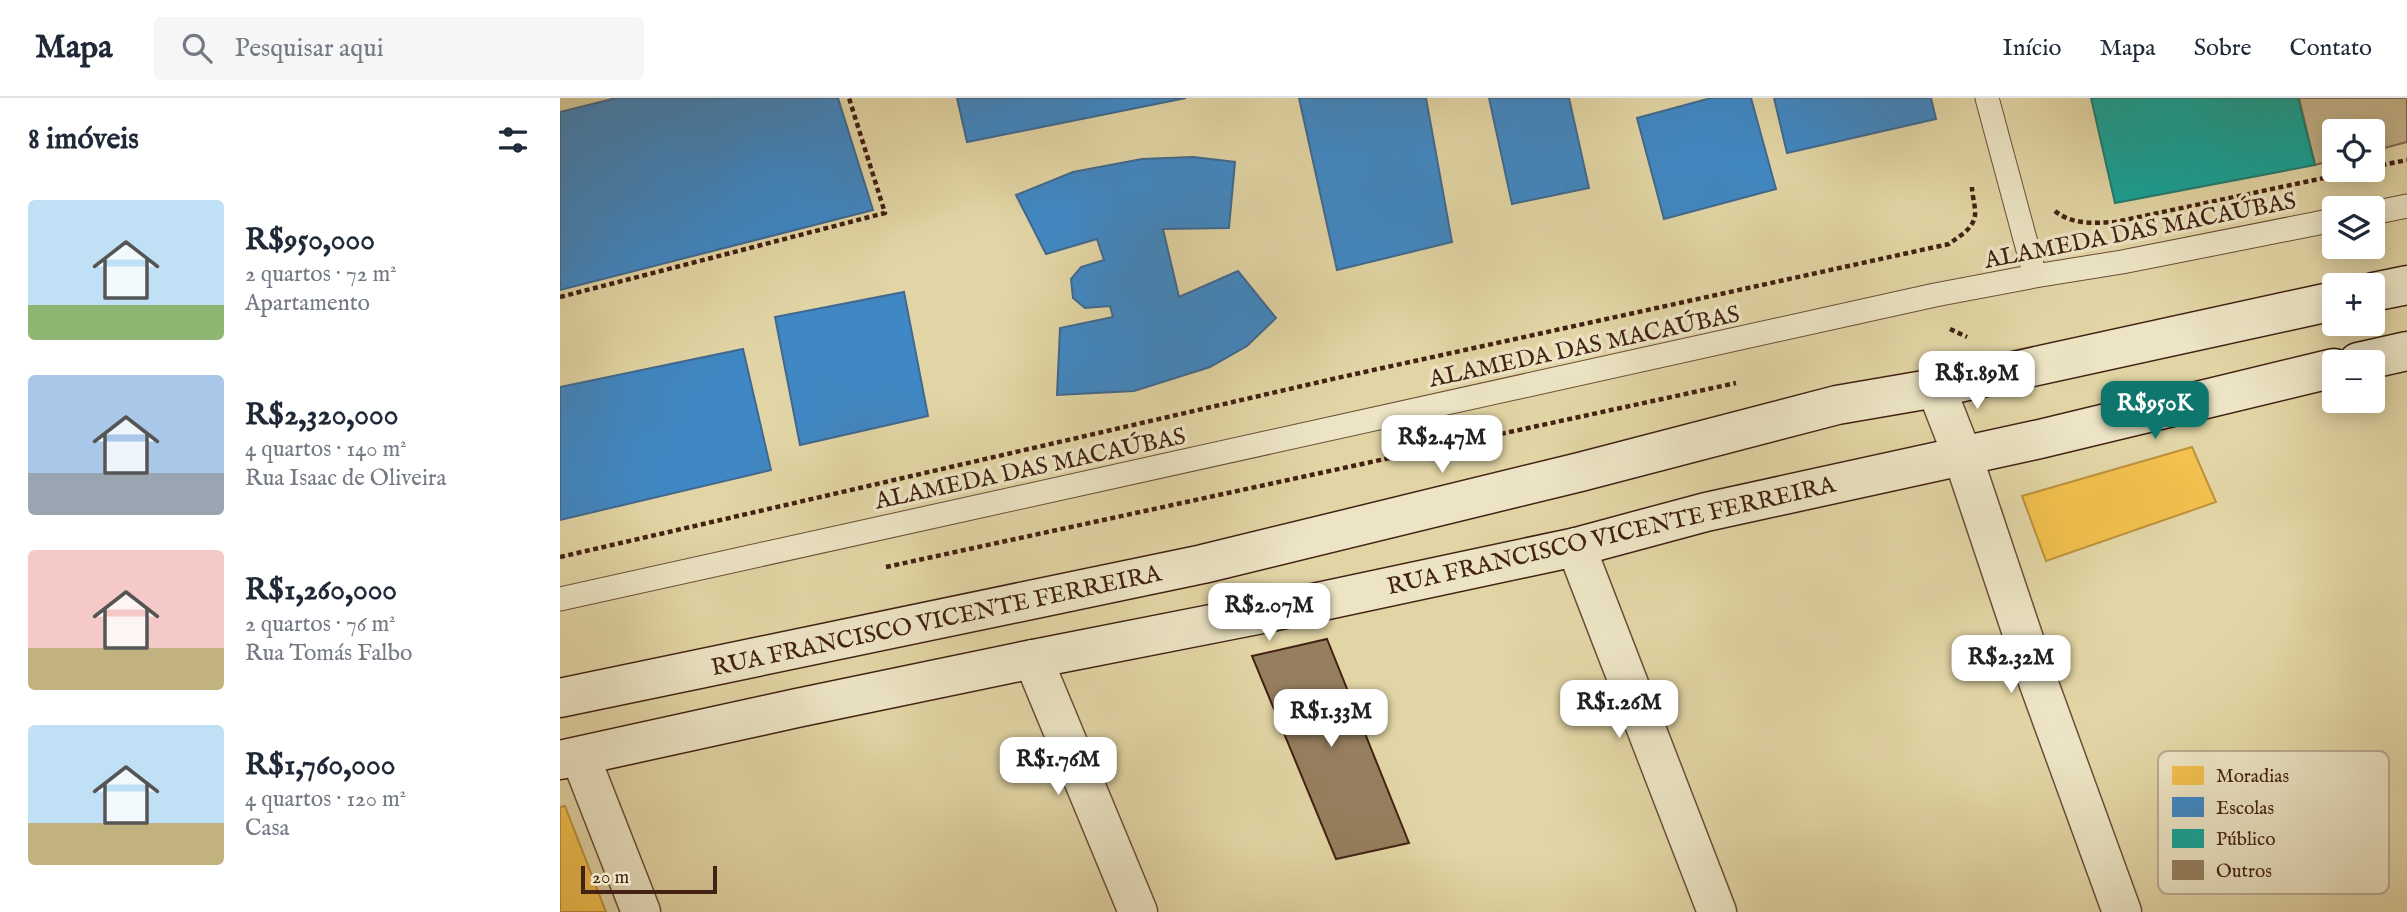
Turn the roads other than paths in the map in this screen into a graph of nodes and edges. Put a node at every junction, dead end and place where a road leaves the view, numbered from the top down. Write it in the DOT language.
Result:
graph roads {
  1 [pos="1987,98"];
  2 [pos="2407,205"];
  3 [pos="2385,210"];
  4 [pos="2322,222"];
  5 [pos="2035,276"];
  6 [pos="2407,285"];
  7 [pos="2385,290"];
  8 [pos="2322,303"];
  9 [pos="2407,351"];
  10 [pos="2385,356"];
  11 [pos="2322,371"];
  12 [pos="1936,388"];
  13 [pos="1963,457"];
  14 [pos="1576,547"];
  15 [pos="560,599"];
  16 [pos="1033,659"];
  17 [pos="560,698"];
  18 [pos="570,758"];
  19 [pos="641,912"];
  20 [pos="1138,912"];
  21 [pos="1717,912"];
  22 [pos="2122,912"];
  1 -- 5 [label="lane"];
  2 -- 3 [label="lane"];
  4 -- 5 [label="lane, ALAMEDA DAS MACAÚBAS"];
  5 -- 15 [label="lane, ALAMEDA DAS MACAÚBAS"];
  6 -- 7 [label="main road"];
  8 -- 12 [label="main road, RUA FRANCISCO VICENTE FERREIRA"];
  9 -- 10 [label="main road"];
  11 -- 13 [label="main road, RUA FRANCISCO VICENTE FERREIRA"];
  12 -- 13 [label="main road"];
  12 -- 17 [label="main road, RUA FRANCISCO VICENTE FERREIRA"];
  13 -- 14 [label="main road, RUA FRANCISCO VICENTE FERREIRA"];
  13 -- 22 [label="main road"];
  14 -- 16 [label="main road, RUA FRANCISCO VICENTE FERREIRA"];
  14 -- 21 [label="main road"];
  16 -- 18 [label="main road, RUA FRANCISCO VICENTE FERREIRA"];
  16 -- 20 [label="main road"];
  18 -- 19 [label="main road"];
}
